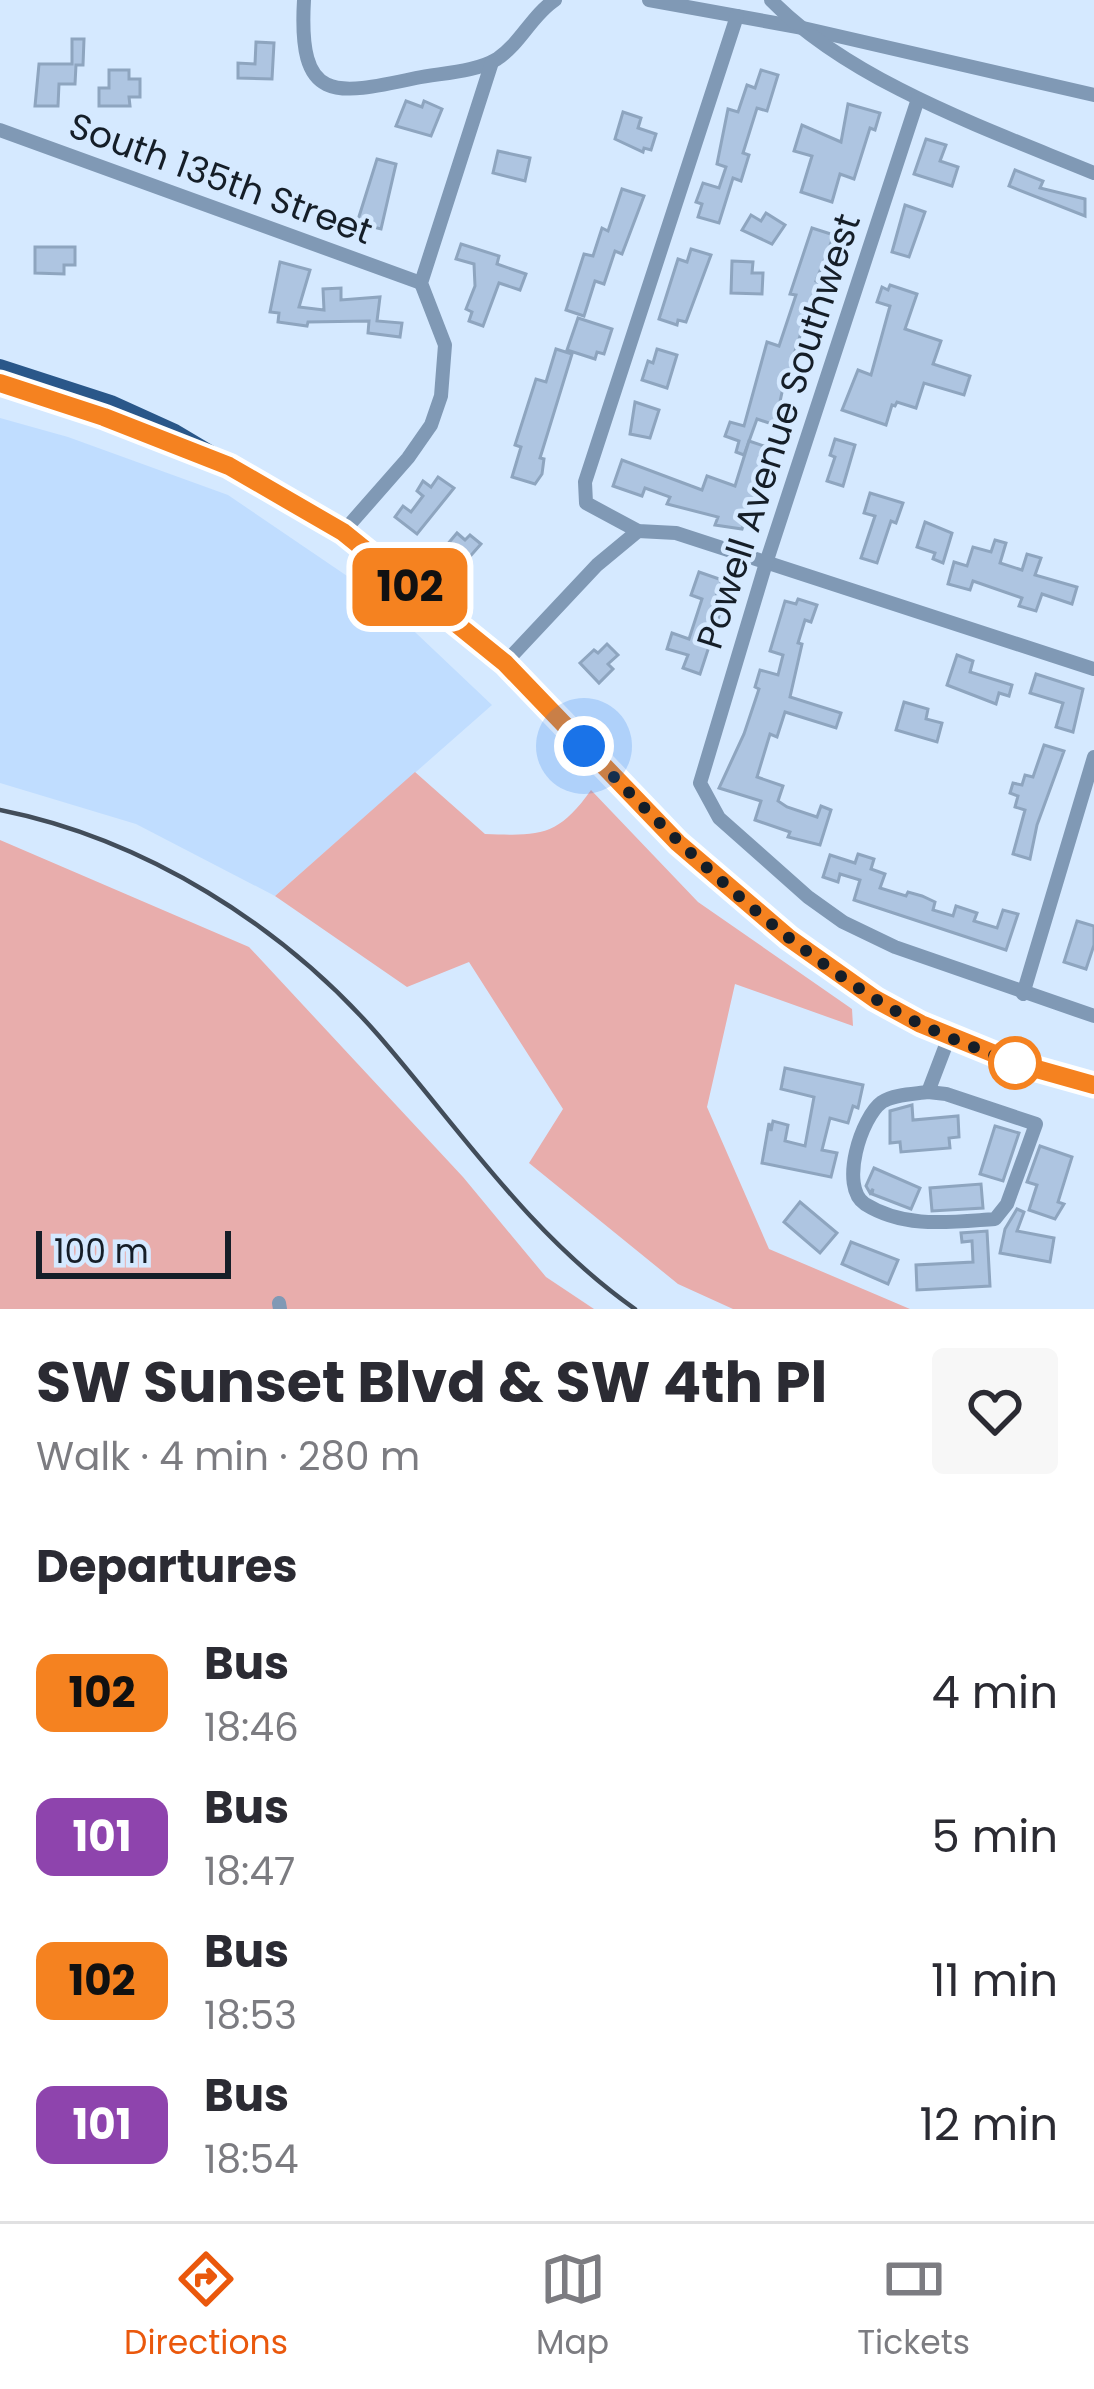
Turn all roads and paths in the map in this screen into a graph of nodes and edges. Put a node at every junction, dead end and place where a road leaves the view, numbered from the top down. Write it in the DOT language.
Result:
graph roads {
  1 [pos="304,0"];
  2 [pos="555,0"];
  3 [pos="649,0"];
  4 [pos="772,0"];
  5 [pos="737,16"];
  6 [pos="803,28"];
  7 [pos="492,62"];
  8 [pos="1094,95"];
  9 [pos="918,99"];
  10 [pos="0,130"];
  11 [pos="1094,173"];
  12 [pos="421,283"];
  13 [pos="0,368"];
  14 [pos="0,383"];
  15 [pos="229,466"];
  16 [pos="343,532"];
  17 [pos="638,532"];
  18 [pos="766,563"];
  19 [pos="505,663"];
  20 [pos="1094,669"];
  21 [pos="1094,758"];
  22 [pos="1023,994"];
  23 [pos="1094,1016"];
  24 [pos="949,1037"];
  25 [pos="1094,1085"];
  26 [pos="928,1091"];
  1 -- 7 [label="street"];
  2 -- 7 [label="street"];
  3 -- 5 [label="street"];
  4 -- 6 [label="street"];
  5 -- 6 [label="street"];
  5 -- 17 [label="street"];
  6 -- 8 [label="street"];
  6 -- 9 [label="street"];
  7 -- 12 [label="street"];
  9 -- 11 [label="street"];
  9 -- 18 [label="street, Powell Avenue Southwest"];
  10 -- 12 [label="street, South 135th Street"];
  12 -- 16 [label="street"];
  13 -- 15 [label="main road"];
  14 -- 15 [label="main road"];
  15 -- 16 [label="main road"];
  16 -- 19 [label="main road"];
  17 -- 18 [label="street"];
  17 -- 19 [label="street"];
  18 -- 20 [label="street"];
  18 -- 22 [label="street, Powell Avenue Southwest"];
  19 -- 24 [label="main road"];
  21 -- 22 [label="street"];
  22 -- 23 [label="street"];
  24 -- 25 [label="main road"];
  24 -- 26 [label="street"];
  26 -- 26 [label="street"];
}
